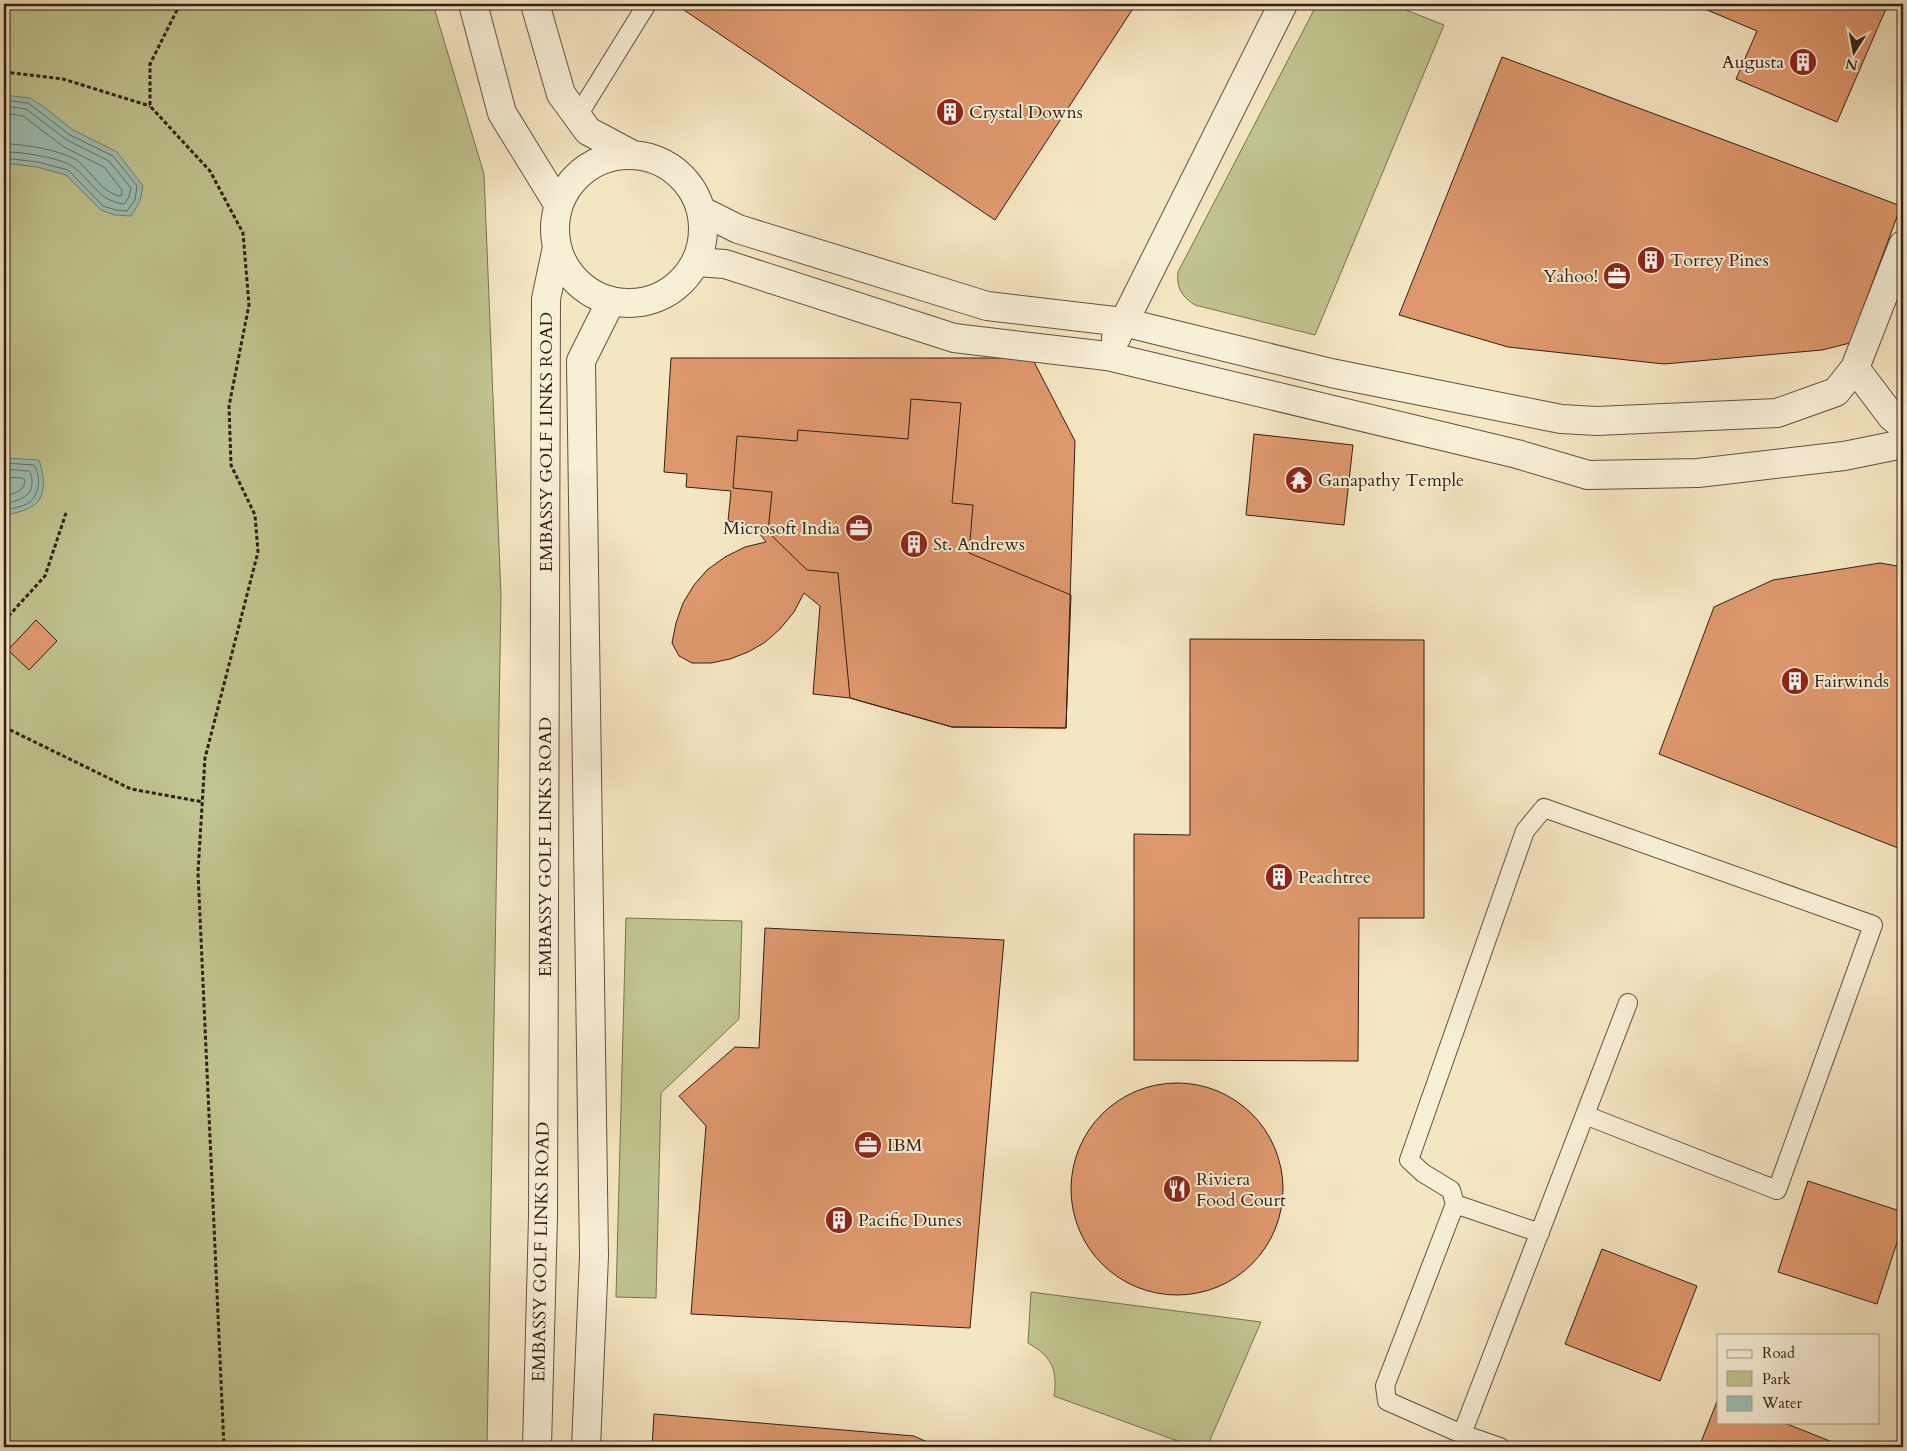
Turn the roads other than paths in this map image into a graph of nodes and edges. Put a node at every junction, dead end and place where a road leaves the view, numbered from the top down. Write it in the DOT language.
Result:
graph roads {
  1 [pos="473,4"];
  2 [pos="534,4"];
  3 [pos="647,4"];
  4 [pos="1283,4"];
  5 [pos="578,117"];
  6 [pos="631,154"];
  7 [pos="558,204"];
  8 [pos="702,210"];
  9 [pos="1903,245"];
  10 [pos="557,247"];
  11 [pos="696,262"];
  12 [pos="611,302"];
  13 [pos="1123,322"];
  14 [pos="1107,356"];
  15 [pos="1855,368"];
  16 [pos="1903,426"];
  17 [pos="1903,444"];
  18 [pos="1628,1003"];
  19 [pos="1585,1115"];
  20 [pos="1455,1204"];
  21 [pos="1540,1233"];
  22 [pos="1462,1434"];
  23 [pos="537,1447"];
  24 [pos="586,1447"];
  25 [pos="1500,1447"];
  1 -- 7 [label="street"];
  2 -- 5 [label="street"];
  3 -- 5 [label="lane"];
  4 -- 13 [label="street"];
  5 -- 6 [label="street"];
  6 -- 7 [label="street"];
  6 -- 8 [label="street"];
  7 -- 10 [label="street"];
  8 -- 11 [label="street"];
  8 -- 13 [label="street"];
  9 -- 15 [label="street"];
  10 -- 12 [label="street"];
  10 -- 23 [label="street, EMBASSY GOLF LINKS ROAD"];
  11 -- 12 [label="street"];
  11 -- 14 [label="street"];
  12 -- 24 [label="street, EMBASSY GOLF LINKS ROAD"];
  13 -- 14 [label="street"];
  13 -- 15 [label="street"];
  14 -- 17 [label="street"];
  15 -- 16 [label="street"];
  18 -- 19 [label="lane"];
  19 -- 20 [label="lane"];
  19 -- 21 [label="lane"];
  20 -- 21 [label="lane"];
  20 -- 22 [label="lane"];
  21 -- 22 [label="lane"];
  22 -- 25 [label="lane"];
}
